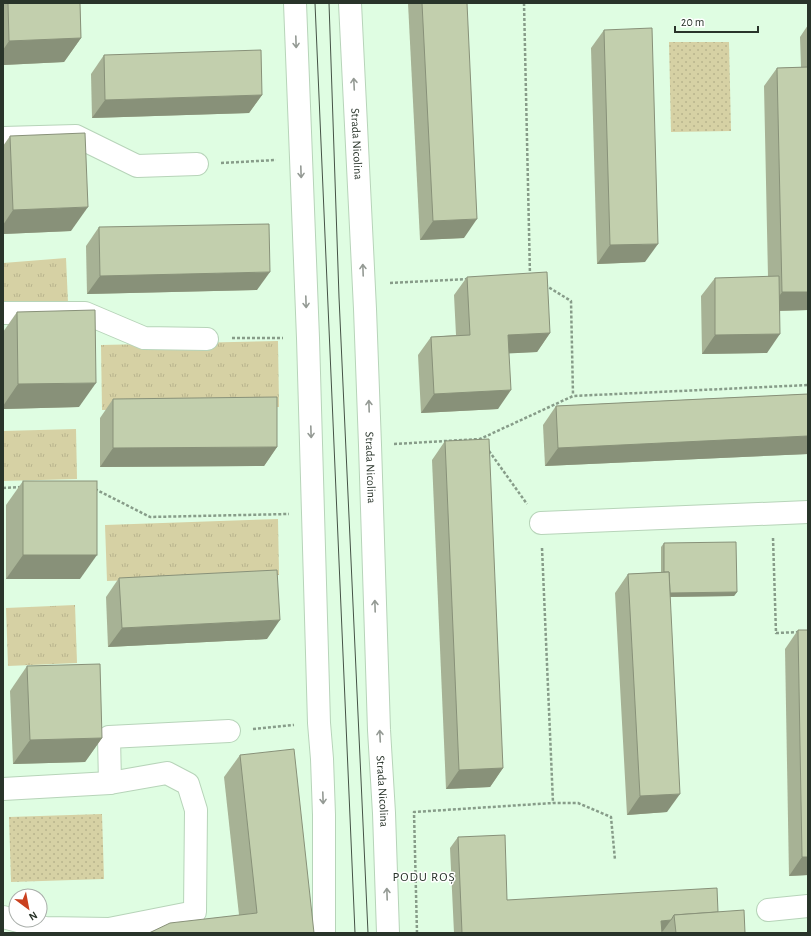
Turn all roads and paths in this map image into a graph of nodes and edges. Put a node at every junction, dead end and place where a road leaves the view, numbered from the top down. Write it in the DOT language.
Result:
graph roads {
  1 [pos="295,3"];
  2 [pos="350,3"];
  3 [pos="524,3"];
  4 [pos="3,138"];
  5 [pos="300,158"];
  6 [pos="197,164"];
  7 [pos="522,277"];
  8 [pos="475,279"];
  9 [pos="363,284"];
  10 [pos="544,284"];
  11 [pos="3,313"];
  12 [pos="207,338"];
  13 [pos="308,338"];
  14 [pos="808,385"];
  15 [pos="573,396"];
  16 [pos="480,438"];
  17 [pos="484,444"];
  18 [pos="370,445"];
  19 [pos="489,450"];
  20 [pos="90,486"];
  21 [pos="27,487"];
  22 [pos="3,488"];
  23 [pos="808,512"];
  24 [pos="313,513"];
  25 [pos="772,514"];
  26 [pos="541,523"];
  27 [pos="802,632"];
  28 [pos="319,723"];
  29 [pos="229,731"];
  30 [pos="110,783"];
  31 [pos="3,789"];
  32 [pos="553,803"];
  33 [pos="615,860"];
  34 [pos="808,906"];
  35 [pos="768,910"];
  36 [pos="3,917"];
  37 [pos="324,933"];
  38 [pos="388,933"];
  39 [pos="418,933"];
  1 -- 5 [label="main road, one-way"];
  9 -- 2 [label="main road, Strada Nicolina, one-way"];
  3 -- 7 [label="path"];
  4 -- 6 [label="main road"];
  5 -- 6 [label="path"];
  5 -- 13 [label="main road, one-way"];
  8 -- 9 [label="path"];
  18 -- 9 [label="main road, Strada Nicolina, one-way"];
  10 -- 15 [label="path"];
  11 -- 12 [label="main road"];
  12 -- 13 [label="path"];
  13 -- 24 [label="main road, one-way"];
  14 -- 15 [label="path"];
  15 -- 16 [label="path"];
  16 -- 17 [label="path"];
  16 -- 18 [label="path"];
  38 -- 18 [label="main road, Strada Nicolina, one-way"];
  19 -- 26 [label="path"];
  20 -- 24 [label="path"];
  21 -- 22 [label="path"];
  23 -- 25 [label="main road"];
  24 -- 28 [label="main road"];
  25 -- 26 [label="main road"];
  25 -- 27 [label="path"];
  26 -- 32 [label="path"];
  28 -- 29 [label="path"];
  28 -- 37 [label="main road, one-way"];
  29 -- 30 [label="main road"];
  30 -- 31 [label="main road"];
  30 -- 36 [label="main road"];
  32 -- 33 [label="path"];
  32 -- 39 [label="path"];
  34 -- 35 [label="main road"];
}
